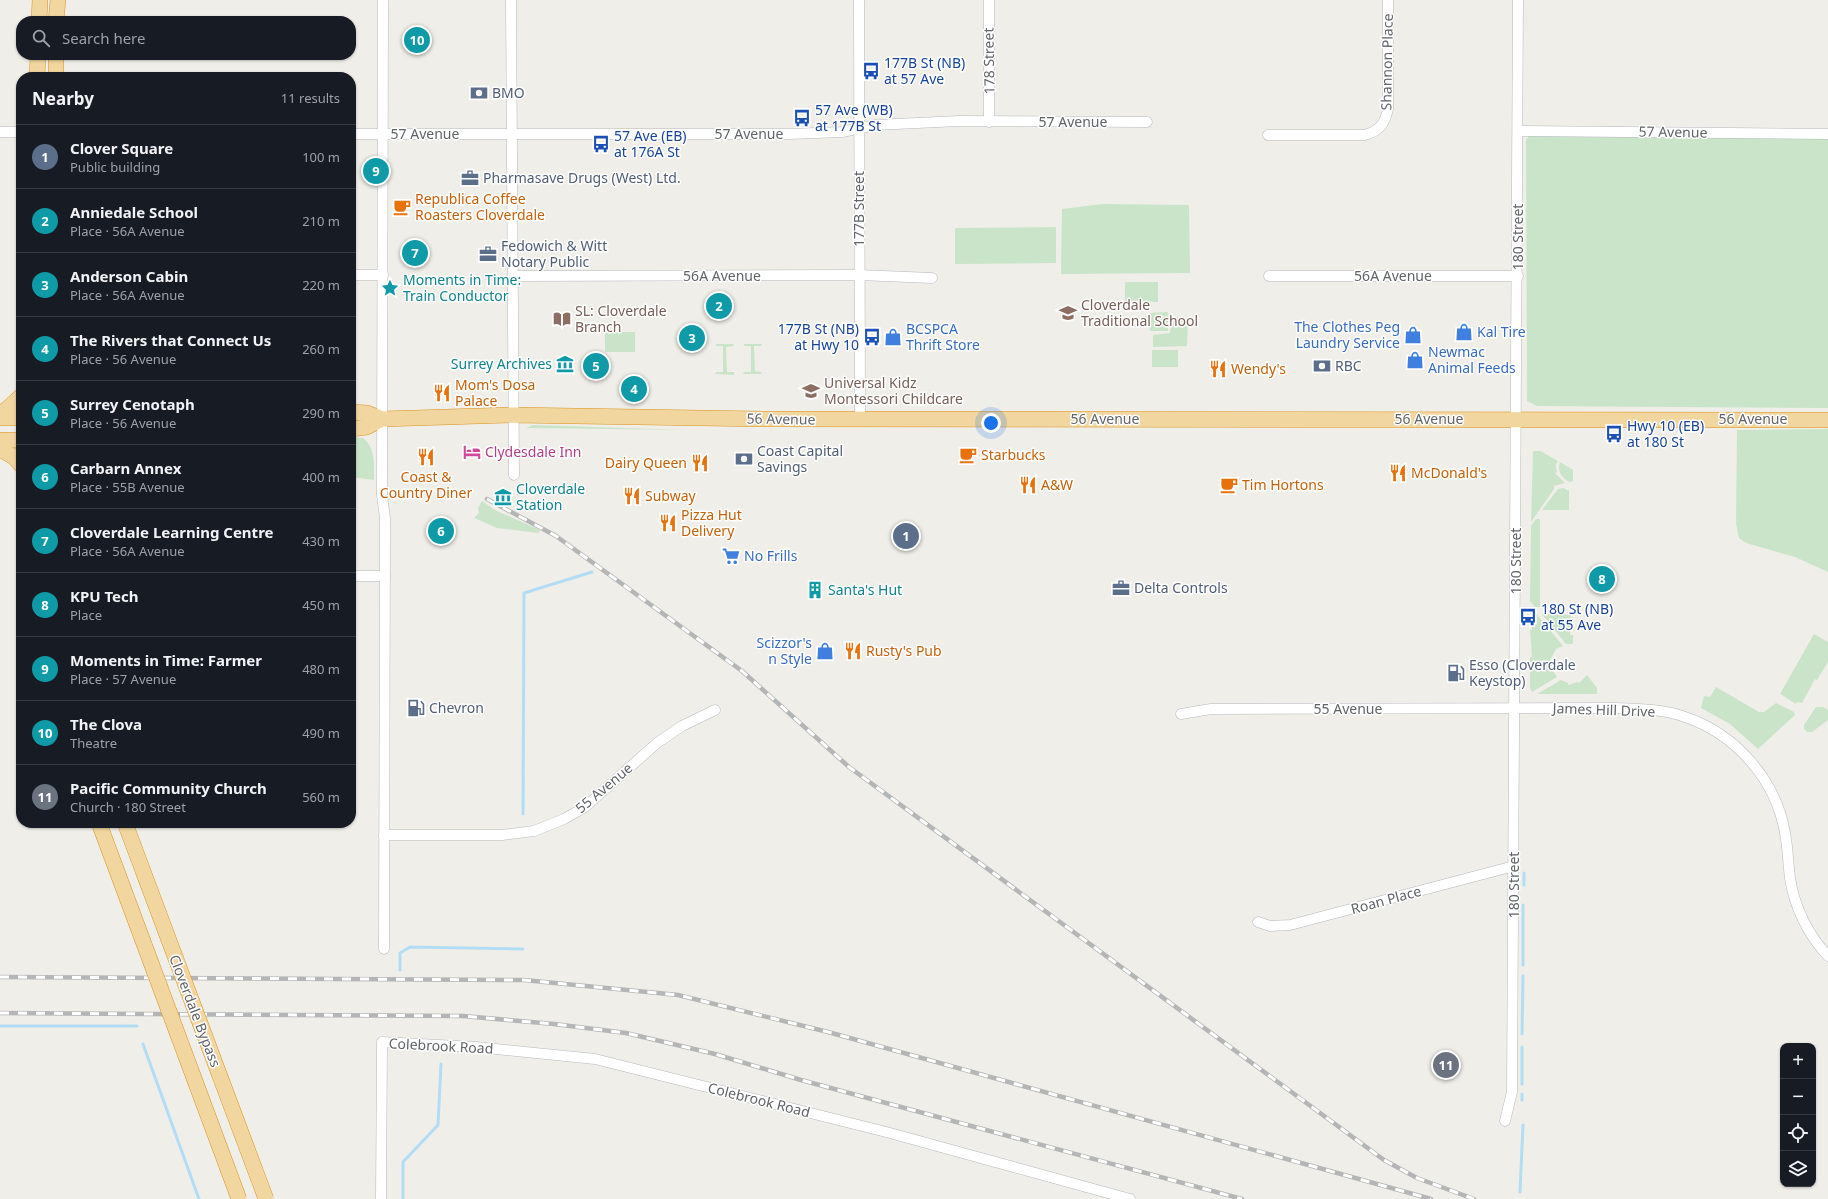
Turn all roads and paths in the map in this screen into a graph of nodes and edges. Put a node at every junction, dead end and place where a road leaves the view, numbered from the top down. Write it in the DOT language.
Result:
graph roads {
  1 [pos="40,0"];
  2 [pos="58,0"];
  3 [pos="383,0"];
  4 [pos="511,0"];
  5 [pos="859,0"];
  6 [pos="988,0"];
  7 [pos="1388,0"];
  8 [pos="1518,0"];
  9 [pos="39,16"];
  10 [pos="56,16"];
  11 [pos="38,60"];
  12 [pos="56,60"];
  13 [pos="37,72"];
  14 [pos="56,72"];
  15 [pos="989,122"];
  16 [pos="1147,122"];
  17 [pos="859,128"];
  18 [pos="1518,131"];
  19 [pos="0,132"];
  20 [pos="16,132"];
  21 [pos="356,134"];
  22 [pos="383,134"];
  23 [pos="512,134"];
  24 [pos="1828,134"];
  25 [pos="1268,135"];
  26 [pos="356,274"];
  27 [pos="382,275"];
  28 [pos="860,275"];
  29 [pos="513,276"];
  30 [pos="1269,276"];
  31 [pos="1518,276"];
  32 [pos="932,278"];
  33 [pos="16,400"];
  34 [pos="356,412"];
  35 [pos="0,413"];
  36 [pos="513,415"];
  37 [pos="0,418"];
  38 [pos="16,418"];
  39 [pos="382,419"];
  40 [pos="860,419"];
  41 [pos="1517,419"];
  42 [pos="1828,420"];
  43 [pos="356,428"];
  44 [pos="0,440"];
  45 [pos="16,440"];
  46 [pos="0,449"];
  47 [pos="16,459"];
  48 [pos="514,474"];
  49 [pos="356,576"];
  50 [pos="385,576"];
  51 [pos="1516,708"];
  52 [pos="715,710"];
  53 [pos="1180,714"];
  54 [pos="100,828"];
  55 [pos="126,828"];
  56 [pos="384,835"];
  57 [pos="1514,866"];
  58 [pos="1258,922"];
  59 [pos="384,949"];
  60 [pos="1828,956"];
  61 [pos="1505,1121"];
  62 [pos="240,1199"];
  63 [pos="266,1199"];
  64 [pos="381,1199"];
  65 [pos="1130,1199"];
  1 -- 9 [label="highway"];
  2 -- 10 [label="highway"];
  3 -- 22 [label="street"];
  4 -- 23 [label="street"];
  5 -- 17 [label="street, 177B Street"];
  6 -- 15 [label="street, 178 Street"];
  7 -- 25 [label="street, Shannon Place"];
  8 -- 18 [label="street, 180 Street"];
  11 -- 13 [label="highway"];
  12 -- 14 [label="highway"];
  15 -- 16 [label="street, 57 Avenue"];
  15 -- 17 [label="street, 57 Avenue"];
  17 -- 23 [label="street, 57 Avenue"];
  17 -- 28 [label="street, 177B Street"];
  18 -- 24 [label="street, 57 Avenue"];
  18 -- 31 [label="street, 180 Street"];
  19 -- 20 [label="street"];
  21 -- 22 [label="street, 57 Avenue"];
  22 -- 23 [label="street, 57 Avenue"];
  22 -- 27 [label="street"];
  23 -- 29 [label="street"];
  26 -- 27 [label="street"];
  27 -- 39 [label="street"];
  28 -- 29 [label="street, 56A Avenue"];
  28 -- 32 [label="street, 56A Avenue"];
  28 -- 40 [label="street, 177B Street"];
  29 -- 36 [label="street"];
  30 -- 31 [label="street, 56A Avenue"];
  31 -- 41 [label="street, 180 Street"];
  33 -- 35 [label="highway"];
  34 -- 39 [label="highway, 56 Avenue"];
  36 -- 39 [label="highway, 56 Avenue"];
  36 -- 40 [label="highway, 56 Avenue"];
  36 -- 48 [label="street"];
  37 -- 38 [label="highway"];
  39 -- 43 [label="highway, 56 Avenue"];
  39 -- 50 [label="street"];
  40 -- 41 [label="highway, 56 Avenue"];
  41 -- 42 [label="highway, 56 Avenue"];
  41 -- 51 [label="street, 180 Street"];
  44 -- 45 [label="highway"];
  46 -- 47 [label="highway"];
  49 -- 50 [label="street"];
  50 -- 56 [label="street"];
  51 -- 53 [label="street, 55 Avenue"];
  51 -- 57 [label="street, 180 Street"];
  51 -- 60 [label="street, James Hill Drive"];
  52 -- 56 [label="street, 55 Avenue"];
  54 -- 62 [label="highway, Cloverdale Bypass, bridge"];
  55 -- 63 [label="highway, Cloverdale Bypass, bridge"];
  56 -- 59 [label="street"];
  57 -- 58 [label="street, Roan Place"];
  57 -- 61 [label="street, 180 Street"];
  64 -- 65 [label="street, Colebrook Road"];
}
